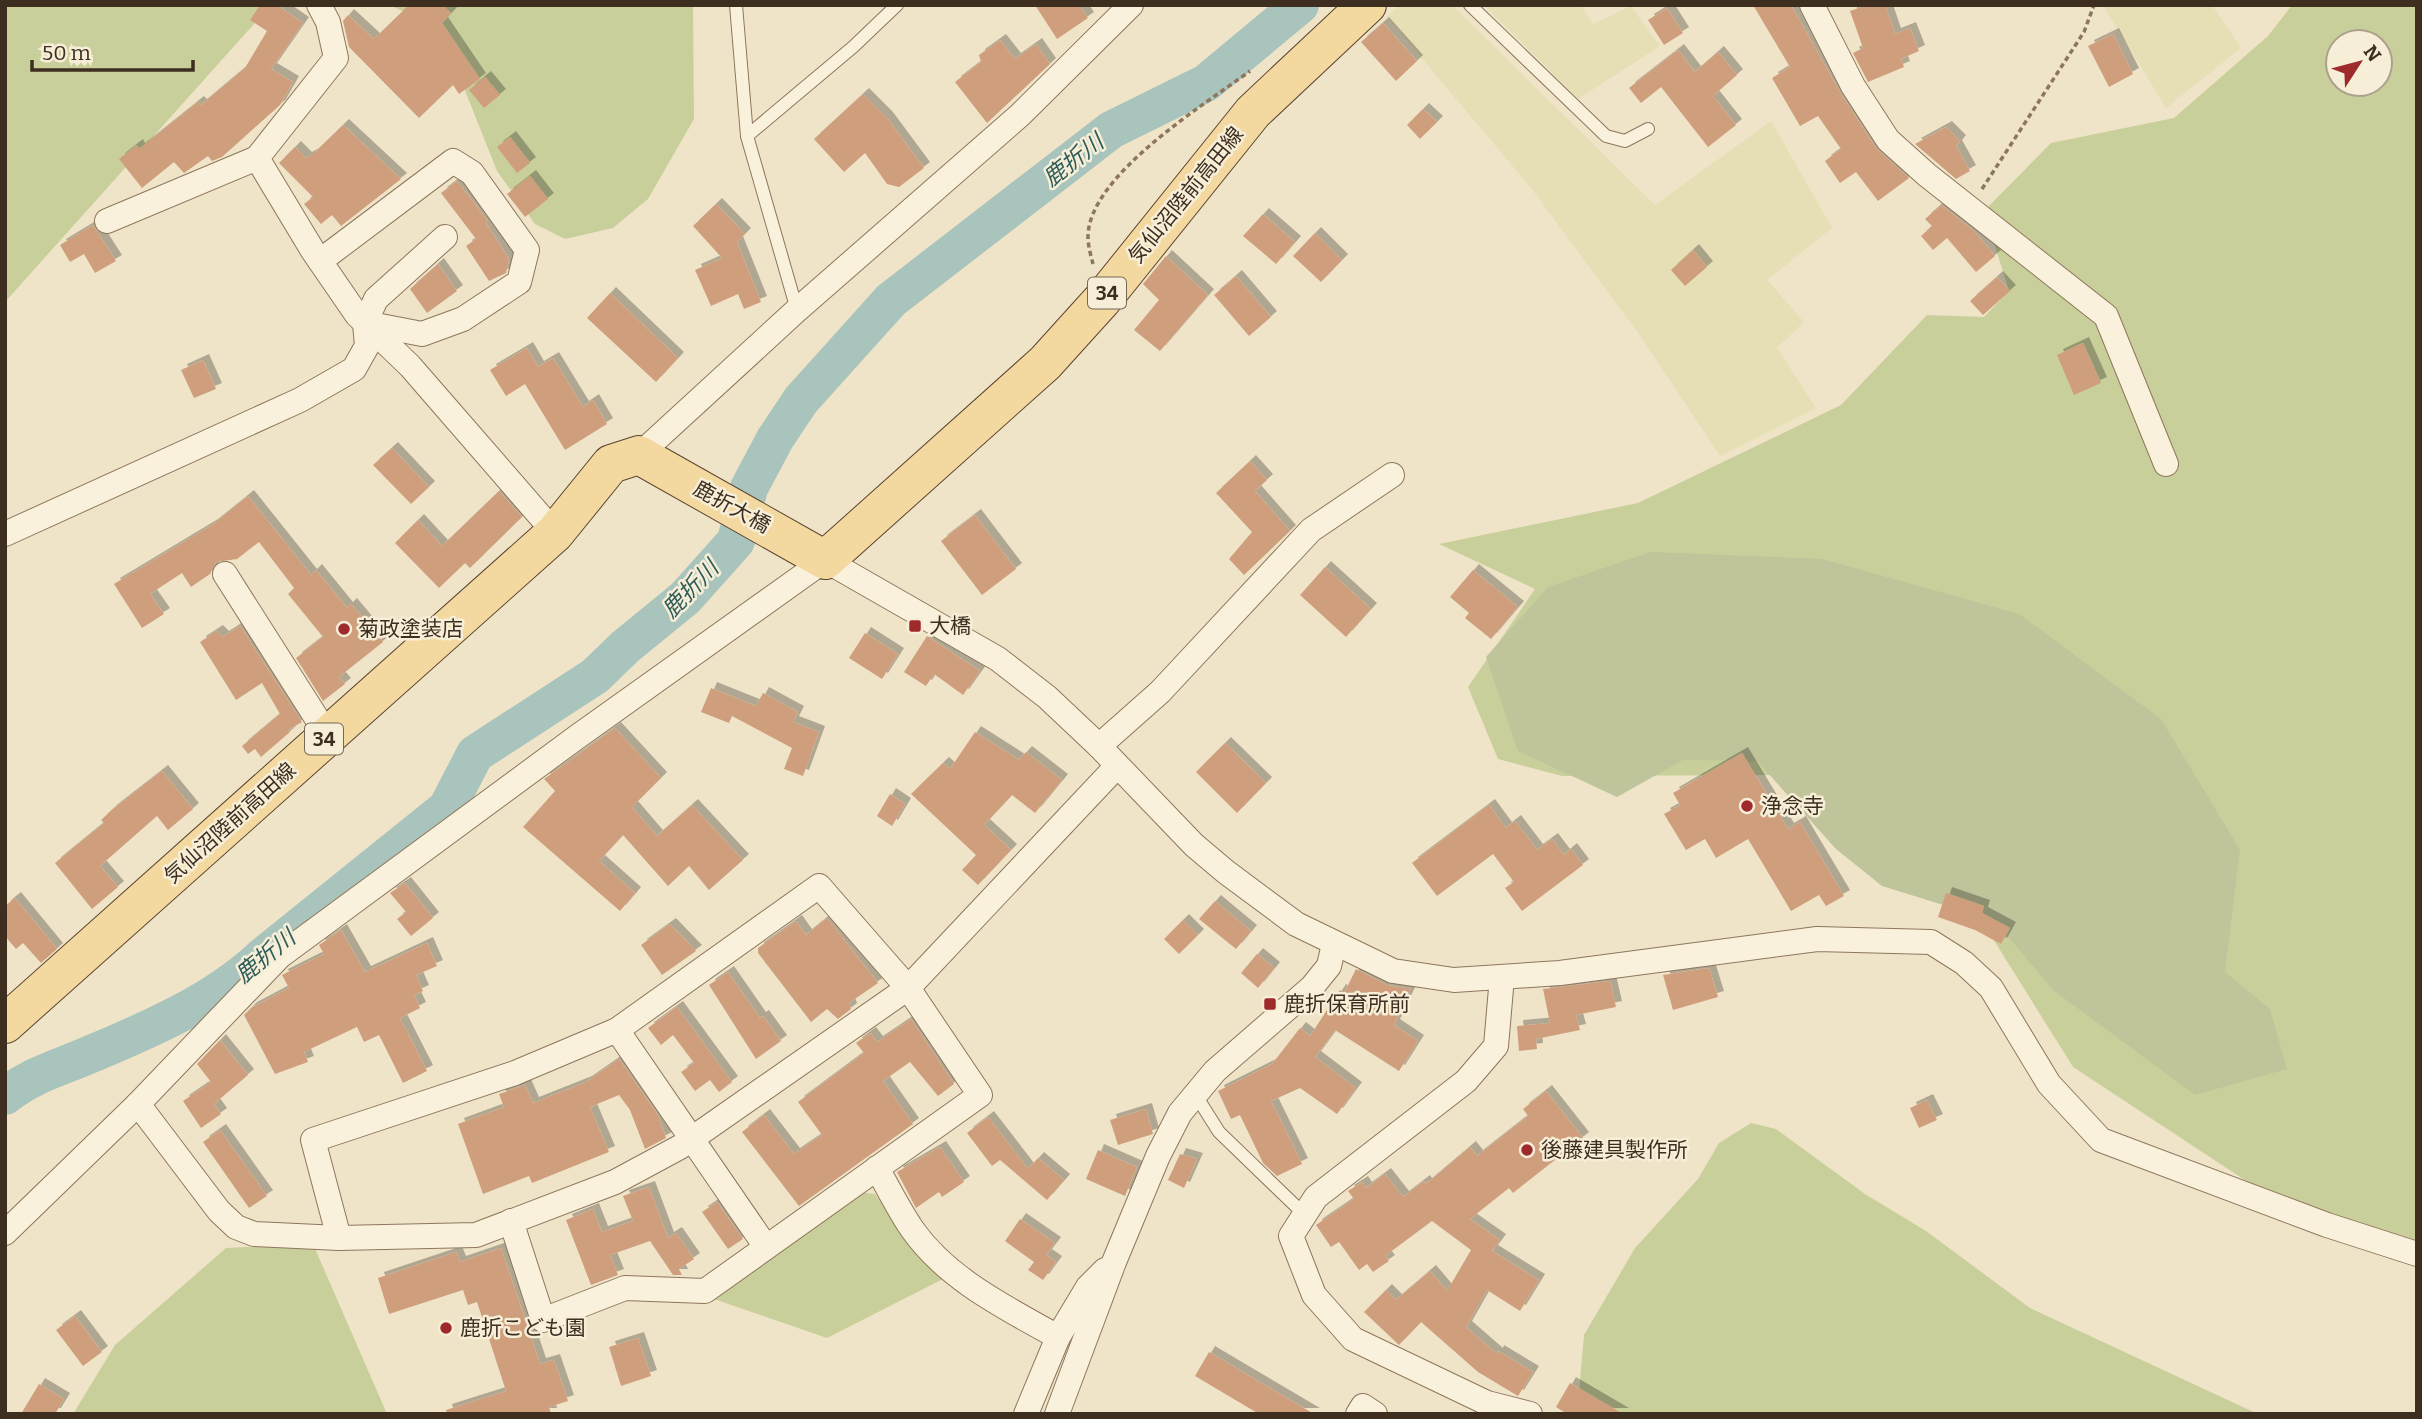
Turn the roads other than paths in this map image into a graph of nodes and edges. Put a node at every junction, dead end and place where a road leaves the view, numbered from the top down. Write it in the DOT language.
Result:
graph roads {
  1 [pos="319,5"];
  2 [pos="736,5"];
  3 [pos="897,5"];
  4 [pos="1131,5"];
  5 [pos="1367,5"];
  6 [pos="1470,5"];
  7 [pos="1812,5"];
  8 [pos="1648,129"];
  9 [pos="747,136"];
  10 [pos="257,158"];
  11 [pos="107,221"];
  12 [pos="445,237"];
  13 [pos="320,261"];
  14 [pos="797,310"];
  15 [pos="365,323"];
  16 [pos="639,454"];
  17 [pos="2166,464"];
  18 [pos="1392,475"];
  19 [pos="555,533"];
  20 [pos="5,534"];
  21 [pos="825,560"];
  22 [pos="225,574"];
  23 [pos="328,736"];
  24 [pos="1100,746"];
  25 [pos="1117,766"];
  26 [pos="1334,944"];
  27 [pos="1502,977"];
  28 [pos="908,988"];
  29 [pos="5,1024"];
  30 [pos="617,1030"];
  31 [pos="1194,1094"];
  32 [pos="138,1104"];
  33 [pos="692,1139"];
  34 [pos="877,1168"];
  35 [pos="1305,1215"];
  36 [pos="511,1221"];
  37 [pos="5,1233"];
  38 [pos="339,1238"];
  39 [pos="766,1247"];
  40 [pos="2417,1254"];
  41 [pos="1114,1262"];
  42 [pos="1058,1337"];
  43 [pos="1026,1414"];
  44 [pos="1056,1414"];
  45 [pos="1358,1414"];
  46 [pos="1375,1414"];
  47 [pos="1530,1414"];
  1 -- 10 [label="street"];
  2 -- 9 [label="lane"];
  3 -- 9 [label="lane"];
  4 -- 14 [label="street"];
  5 -- 21 [label="main road, 気仙沼陸前高田線 / 34"];
  6 -- 8 [label="lane"];
  7 -- 17 [label="street"];
  9 -- 14 [label="lane"];
  10 -- 11 [label="street"];
  10 -- 13 [label="street"];
  12 -- 15 [label="street"];
  13 -- 15 [label="street"];
  13 -- 15 [label="street"];
  14 -- 16 [label="street"];
  15 -- 19 [label="street"];
  15 -- 20 [label="street"];
  16 -- 19 [label="main road, 気仙沼陸前高田線 / 34"];
  16 -- 21 [label="main road, 鹿折大橋"];
  18 -- 24 [label="street"];
  19 -- 23 [label="main road, 気仙沼陸前高田線 / 34"];
  21 -- 24 [label="street"];
  21 -- 32 [label="street"];
  22 -- 23 [label="street"];
  23 -- 29 [label="main road, 気仙沼陸前高田線 / 34"];
  24 -- 25 [label="street"];
  25 -- 26 [label="street"];
  25 -- 28 [label="street"];
  26 -- 27 [label="street"];
  26 -- 31 [label="street"];
  27 -- 35 [label="street"];
  27 -- 40 [label="street"];
  28 -- 30 [label="street"];
  28 -- 33 [label="street"];
  28 -- 34 [label="street"];
  30 -- 33 [label="street"];
  30 -- 38 [label="street"];
  31 -- 35 [label="lane"];
  31 -- 41 [label="street"];
  32 -- 37 [label="street"];
  32 -- 38 [label="street"];
  33 -- 36 [label="street"];
  33 -- 39 [label="street"];
  34 -- 39 [label="street"];
  34 -- 42 [label="street"];
  35 -- 47 [label="street"];
  36 -- 38 [label="street"];
  36 -- 39 [label="street"];
  41 -- 42 [label="street"];
  41 -- 44 [label="street"];
  42 -- 43 [label="street"];
  45 -- 46 [label="street"];
}
